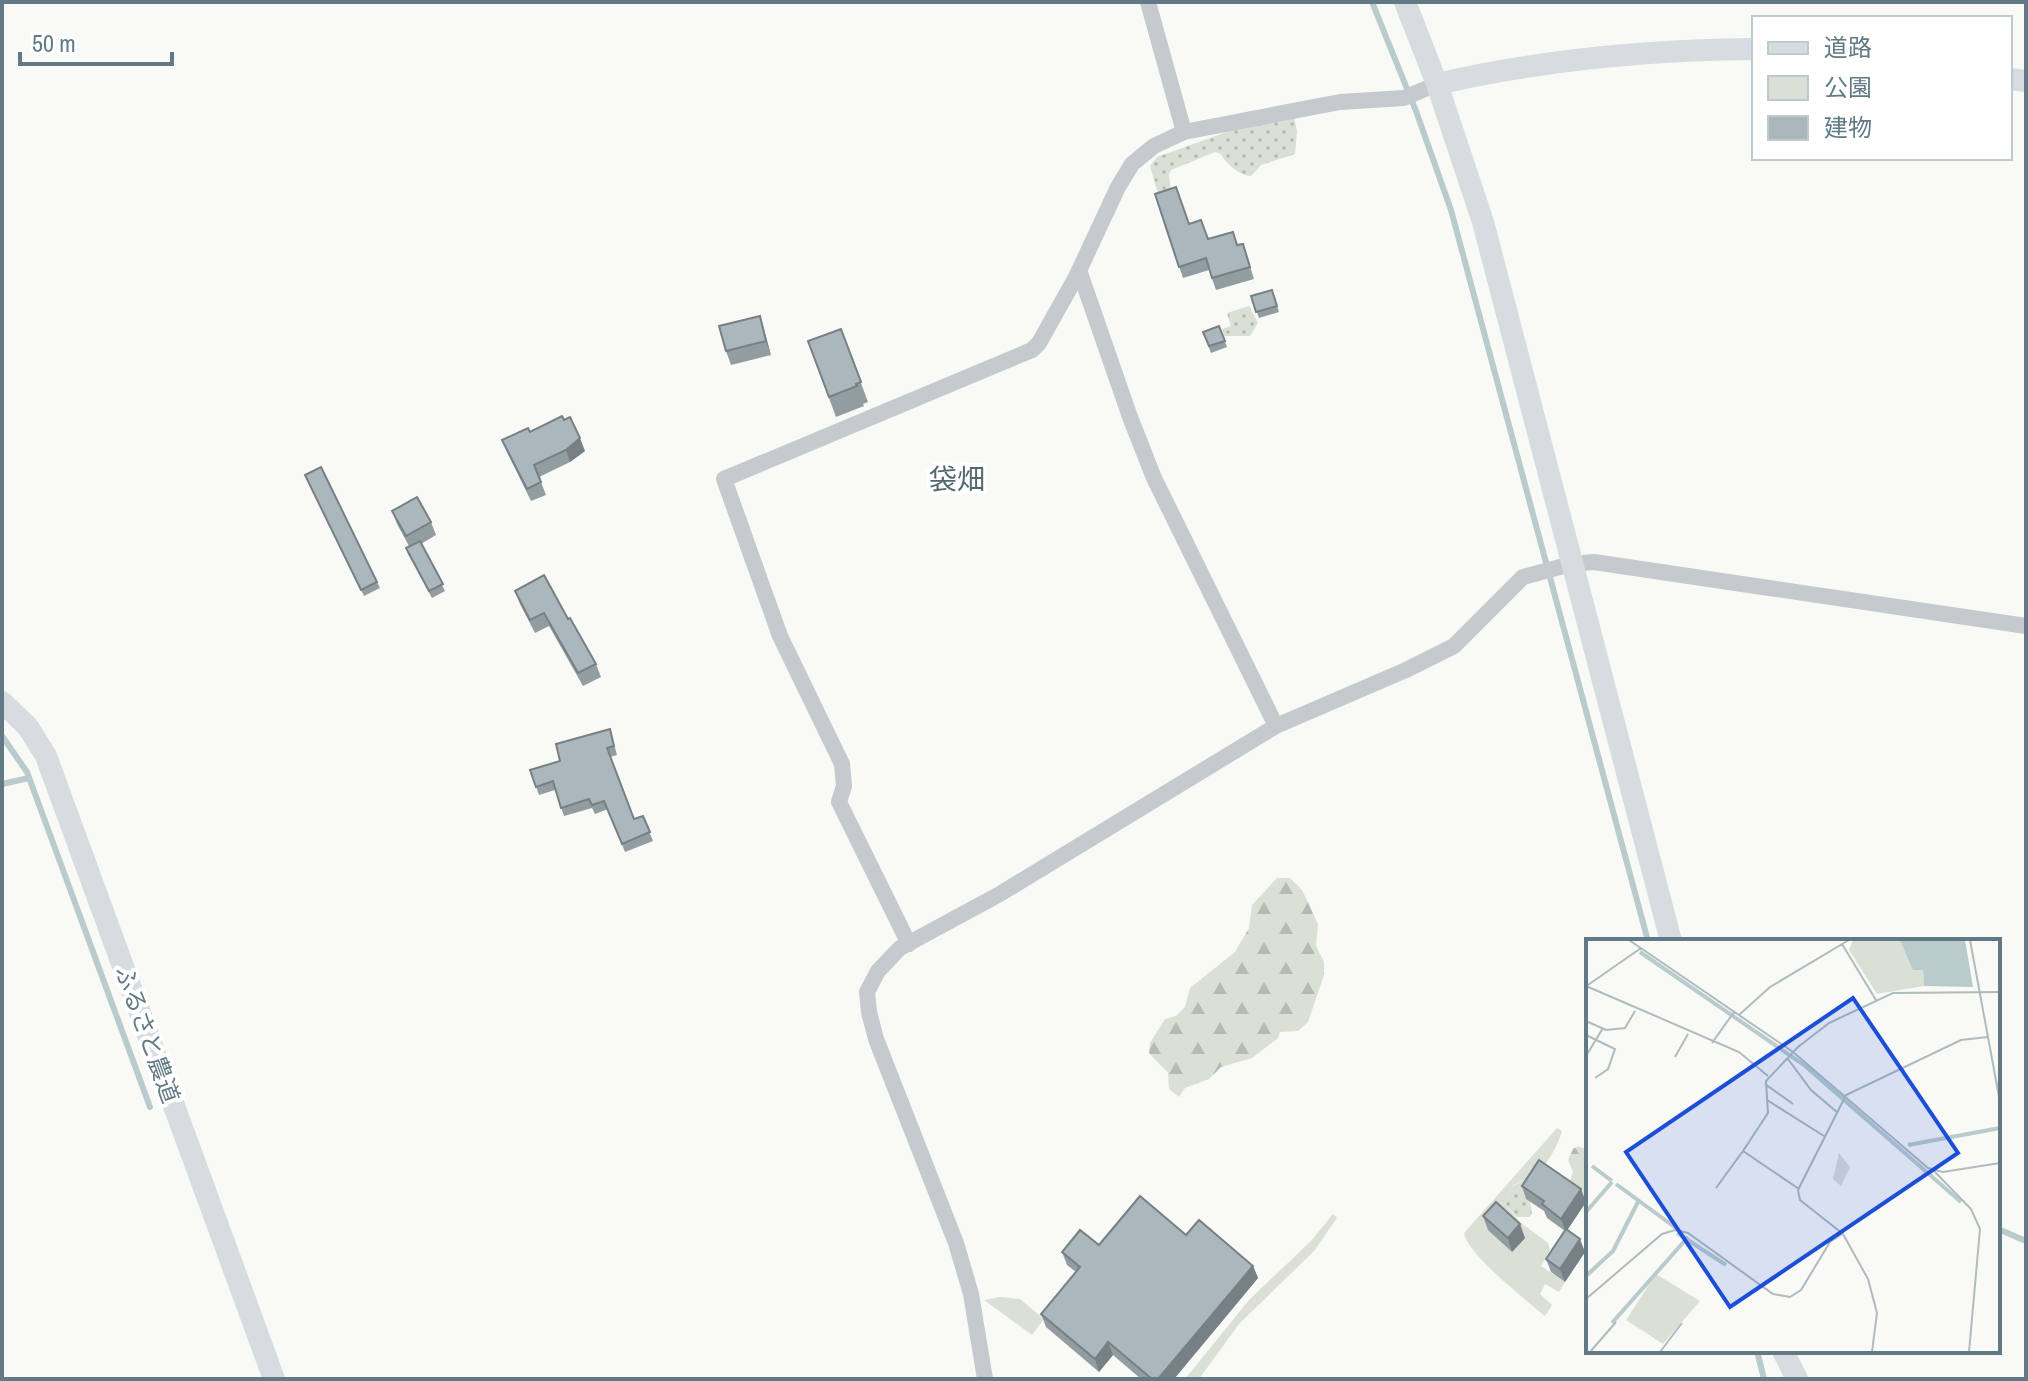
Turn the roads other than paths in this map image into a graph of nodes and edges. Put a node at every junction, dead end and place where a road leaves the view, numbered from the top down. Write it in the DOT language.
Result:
graph roads {
  1 [pos="1148,2"];
  2 [pos="1405,2"];
  3 [pos="1752,49"];
  4 [pos="1420,92"];
  5 [pos="1184,132"];
  6 [pos="1079,270"];
  7 [pos="1557,567"];
  8 [pos="2026,626"];
  9 [pos="2,702"];
  10 [pos="1276,726"];
  11 [pos="1670,939"];
  12 [pos="909,944"];
  13 [pos="1784,1353"];
  14 [pos="274,1379"];
  15 [pos="985,1379"];
  16 [pos="1797,1379"];
  1 -- 5 [label="street"];
  2 -- 4 [label="street"];
  3 -- 4 [label="street"];
  4 -- 5 [label="street"];
  4 -- 7 [label="street"];
  5 -- 6 [label="street"];
  6 -- 10 [label="street"];
  6 -- 12 [label="street"];
  7 -- 8 [label="street"];
  7 -- 10 [label="street"];
  7 -- 11 [label="street"];
  9 -- 14 [label="street, ふるさと農道"];
  10 -- 12 [label="street"];
  12 -- 15 [label="street"];
  13 -- 16 [label="street"];
}
